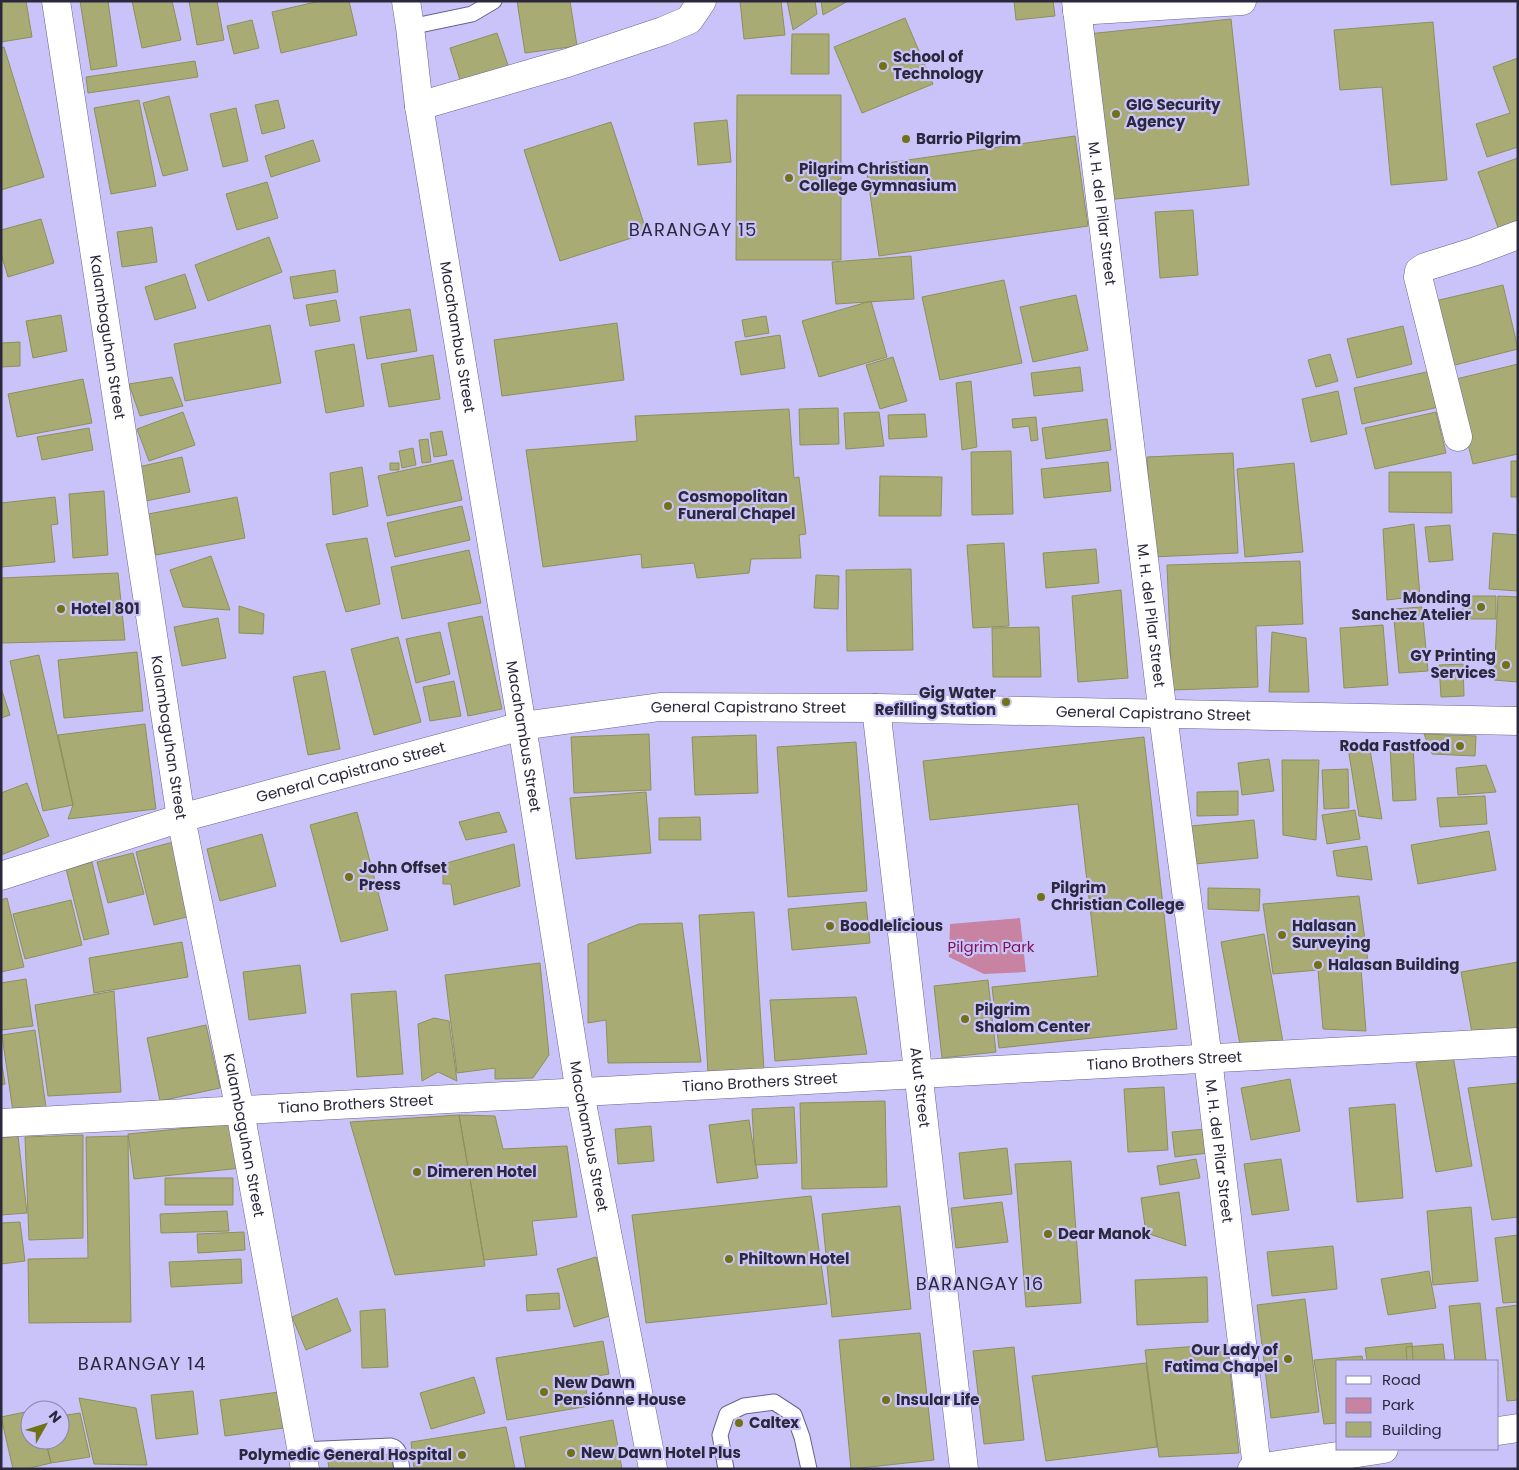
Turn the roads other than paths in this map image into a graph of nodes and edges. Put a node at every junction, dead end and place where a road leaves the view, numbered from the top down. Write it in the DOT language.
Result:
graph roads {
  1 [pos="56,1"];
  2 [pos="494,1"];
  3 [pos="702,1"];
  4 [pos="1242,1"];
  5 [pos="1076,6"];
  6 [pos="408,14"];
  7 [pos="419,106"];
  8 [pos="1518,235"];
  9 [pos="1458,437"];
  10 [pos="876,708"];
  11 [pos="1163,715"];
  12 [pos="1517,723"];
  13 [pos="522,726"];
  14 [pos="181,818"];
  15 [pos="1,876"];
  16 [pos="1518,1042"];
  17 [pos="1208,1059"];
  18 [pos="918,1074"];
  19 [pos="580,1093"];
  20 [pos="240,1111"];
  21 [pos="1,1124"];
  22 [pos="1518,1428"];
  23 [pos="1499,1431"];
  24 [pos="1377,1450"];
  25 [pos="303,1460"];
  26 [pos="1257,1468"];
  27 [pos="402,1469"];
  28 [pos="653,1469"];
  29 [pos="726,1469"];
  30 [pos="809,1469"];
  31 [pos="964,1469"];
  32 [pos="1252,1469"];
  1 -- 14 [label="street, Kalambaguhan Street"];
  2 -- 6 [label="lane"];
  3 -- 7 [label="street"];
  4 -- 5 [label="street"];
  5 -- 11 [label="street, M. H. del Pilar Street"];
  6 -- 7 [label="street, Macahambus Street"];
  7 -- 13 [label="street, Macahambus Street"];
  8 -- 9 [label="street"];
  10 -- 11 [label="street, General Capistrano Street"];
  10 -- 13 [label="street, General Capistrano Street"];
  10 -- 18 [label="street, Akut Street"];
  11 -- 12 [label="street, General Capistrano Street"];
  11 -- 17 [label="street, M. H. del Pilar Street"];
  13 -- 14 [label="street, General Capistrano Street"];
  13 -- 19 [label="street, Macahambus Street"];
  14 -- 15 [label="street, General Capistrano Street"];
  14 -- 20 [label="street, Kalambaguhan Street"];
  16 -- 17 [label="street, Tiano Brothers Street"];
  17 -- 18 [label="street, Tiano Brothers Street"];
  17 -- 26 [label="street, M. H. del Pilar Street"];
  18 -- 19 [label="street, Tiano Brothers Street"];
  18 -- 31 [label="street, Akut Street"];
  19 -- 20 [label="street, Tiano Brothers Street"];
  19 -- 28 [label="street, Macahambus Street"];
  20 -- 21 [label="street, Tiano Brothers Street"];
  20 -- 25 [label="street, Kalambaguhan Street"];
  22 -- 23 [label="street"];
  24 -- 26 [label="street"];
  25 -- 27 [label="lane"];
  26 -- 32 [label="street"];
  29 -- 30 [label="lane"];
}
